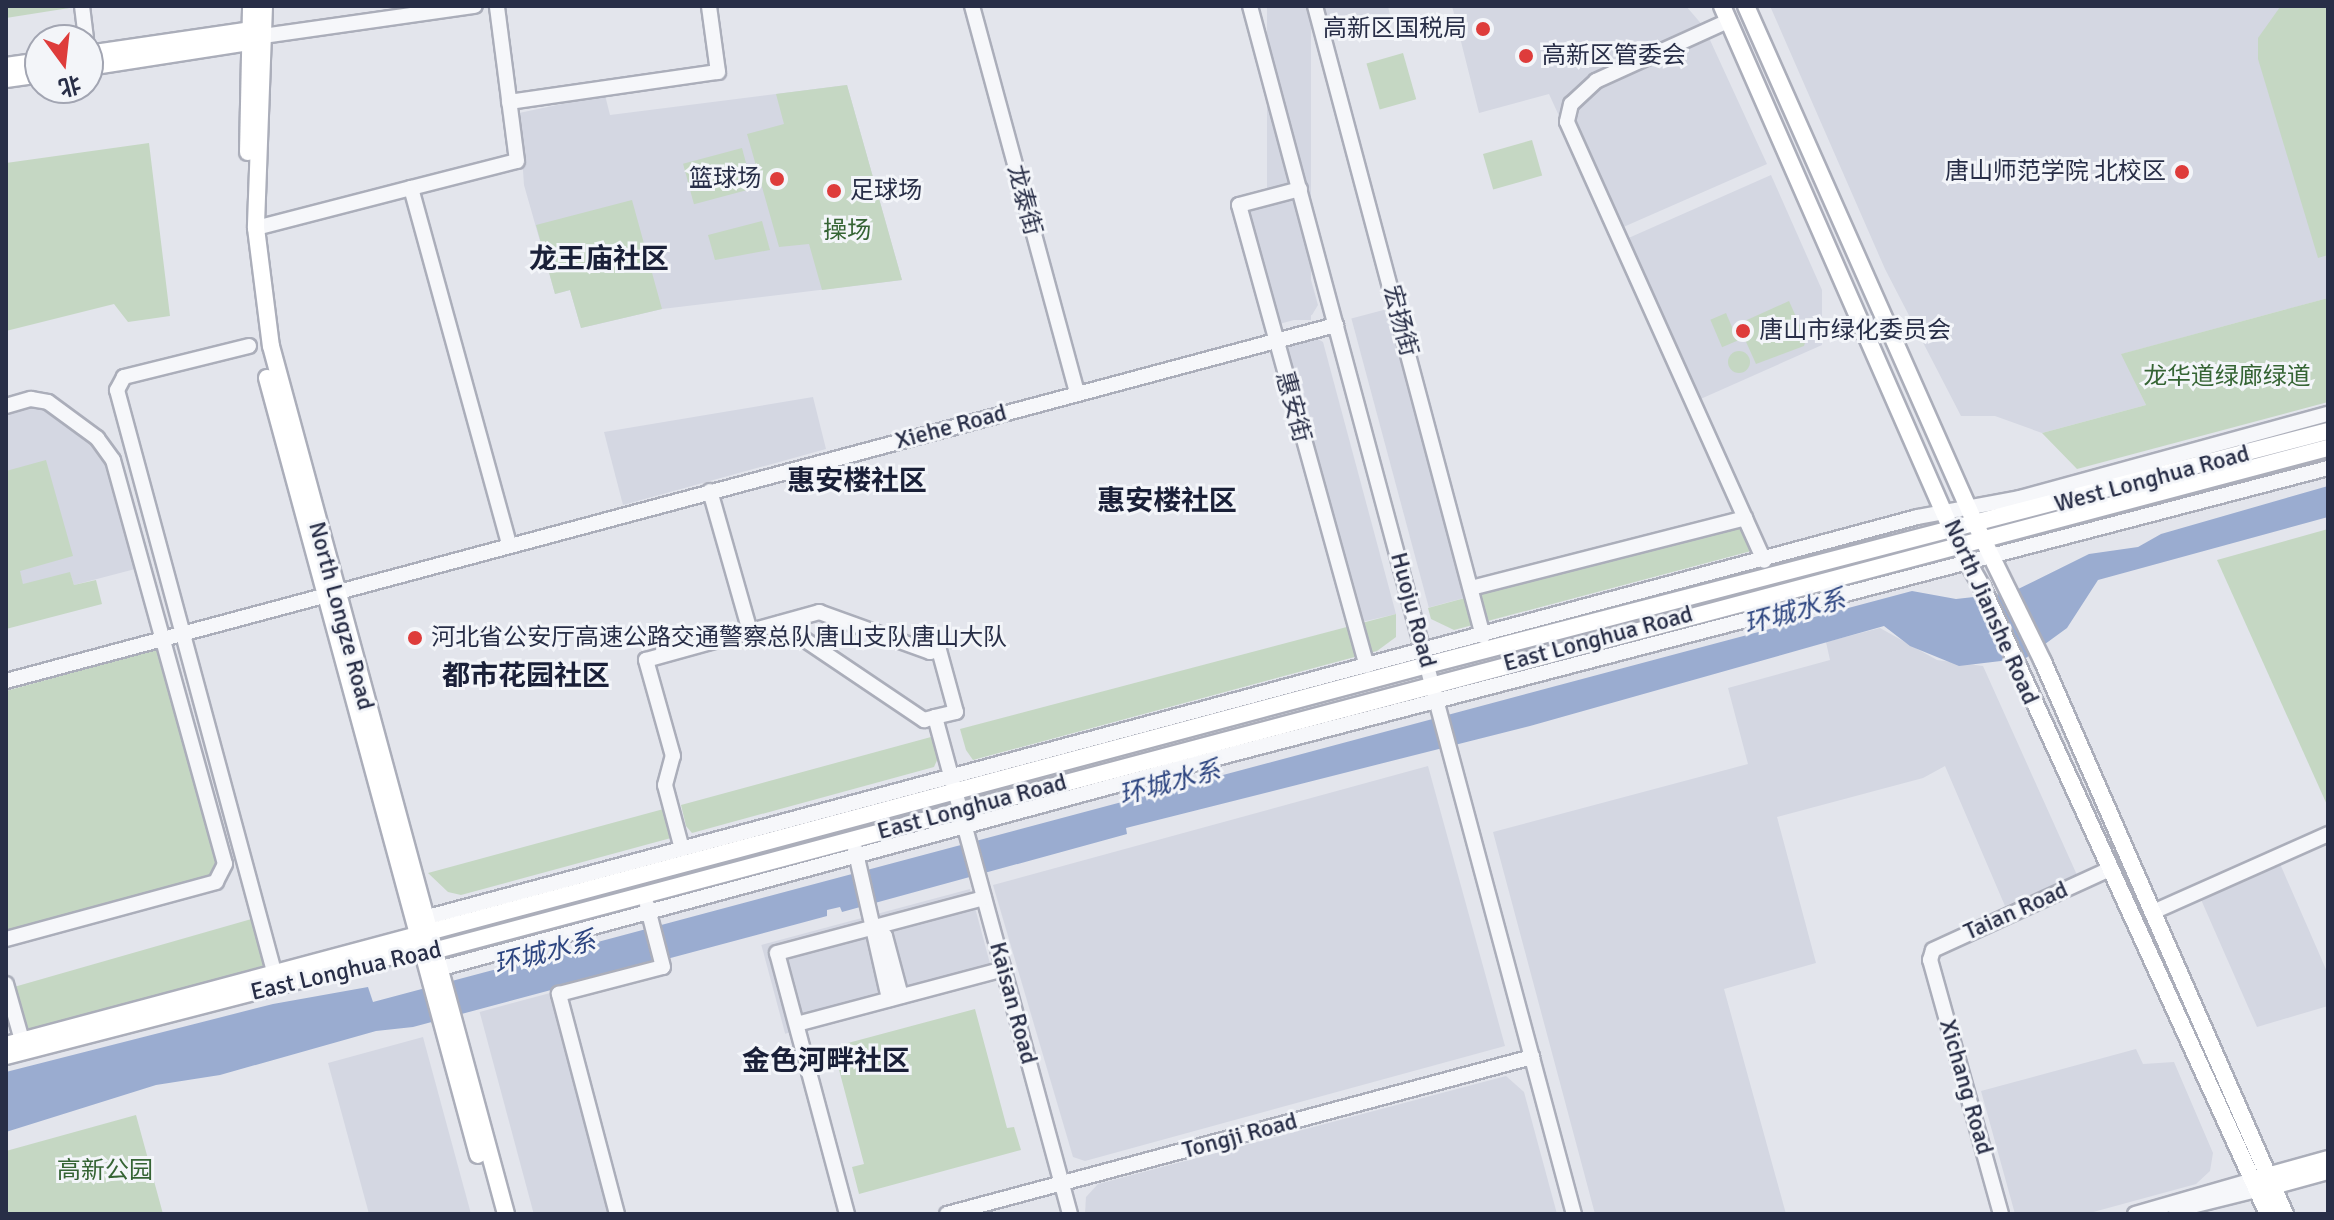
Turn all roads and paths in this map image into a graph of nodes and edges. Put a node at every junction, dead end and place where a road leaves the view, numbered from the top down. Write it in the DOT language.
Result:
graph roads {
  1 [pos="251,6"];
  2 [pos="264,6"];
  3 [pos="475,6"];
  4 [pos="497,6"];
  5 [pos="709,6"];
  6 [pos="972,6"];
  7 [pos="1250,6"];
  8 [pos="1315,6"];
  9 [pos="1746,6"];
  10 [pos="1725,13"];
  11 [pos="254,37"];
  12 [pos="104,52"];
  13 [pos="104,64"];
  14 [pos="509,102"];
  15 [pos="411,188"];
  16 [pos="1300,189"];
  17 [pos="251,227"];
  18 [pos="1336,325"];
  19 [pos="1275,341"];
  20 [pos="249,346"];
  21 [pos="1077,393"];
  22 [pos="6,406"];
  23 [pos="2328,414"];
  24 [pos="2328,431"];
  25 [pos="2328,448"];
  26 [pos="2328,468"];
  27 [pos="710,491"];
  28 [pos="1972,517"];
  29 [pos="1745,518"];
  30 [pos="1948,521"];
  31 [pos="1984,541"];
  32 [pos="509,544"];
  33 [pos="1958,545"];
  34 [pos="1992,557"];
  35 [pos="1764,561"];
  36 [pos="1967,561"];
  37 [pos="1471,588"];
  38 [pos="329,592"];
  39 [pos="780,623"];
  40 [pos="183,631"];
  41 [pos="750,631"];
  42 [pos="1483,636"];
  43 [pos="161,638"];
  44 [pos="1425,658"];
  45 [pos="1367,666"];
  46 [pos="6,681"];
  47 [pos="1432,684"];
  48 [pos="1439,709"];
  49 [pos="935,717"];
  50 [pos="954,785"];
  51 [pos="961,809"];
  52 [pos="968,834"];
  53 [pos="2328,834"];
  54 [pos="853,839"];
  55 [pos="682,849"];
  56 [pos="858,862"];
  57 [pos="2108,870"];
  58 [pos="644,893"];
  59 [pos="984,898"];
  60 [pos="2153,912"];
  61 [pos="651,918"];
  62 [pos="874,921"];
  63 [pos="424,938"];
  64 [pos="6,939"];
  65 [pos="1930,960"];
  66 [pos="1004,969"];
  67 [pos="275,975"];
  68 [pos="436,978"];
  69 [pos="6,984"];
  70 [pos="895,998"];
  71 [pos="797,1024"];
  72 [pos="446,1025"];
  73 [pos="14,1042"];
  74 [pos="6,1056"];
  75 [pos="1532,1057"];
  76 [pos="2328,1159"];
  77 [pos="2328,1171"];
  78 [pos="2263,1183"];
  79 [pos="1062,1184"];
  80 [pos="495,1214"];
  81 [pos="506,1214"];
  82 [pos="617,1214"];
  83 [pos="847,1214"];
  84 [pos="947,1214"];
  85 [pos="1070,1214"];
  86 [pos="1574,1214"];
  87 [pos="2001,1214"];
  88 [pos="2135,1214"];
  89 [pos="2160,1214"];
  90 [pos="2268,1214"];
  91 [pos="2285,1214"];
  1 -- 11 [label="main road, North Longze Road"];
  2 -- 11 [label="main road, North Longze Road"];
  3 -- 11 [label="street"];
  4 -- 14 [label="street"];
  5 -- 14 [label="street"];
  6 -- 21 [label="street, 龙泰街"];
  7 -- 16 [label="street, Huoju Road"];
  8 -- 37 [label="street, 宏扬街"];
  9 -- 28 [label="main road, North Jianshe Road"];
  10 -- 29 [label="street"];
  10 -- 30 [label="main road, North Jianshe Road"];
  11 -- 12 [label="main road"];
  11 -- 13 [label="main road"];
  11 -- 17 [label="main road, North Longze Road"];
  14 -- 15 [label="street"];
  15 -- 17 [label="street"];
  15 -- 32 [label="street"];
  16 -- 18 [label="street, Huoju Road"];
  16 -- 19 [label="street, 惠安街"];
  17 -- 38 [label="main road, North Longze Road"];
  18 -- 19 [label="street, Xiehe Road"];
  18 -- 44 [label="street, Huoju Road"];
  19 -- 21 [label="street, Xiehe Road"];
  19 -- 45 [label="street, 惠安街"];
  20 -- 40 [label="street"];
  21 -- 27 [label="street, Xiehe Road"];
  22 -- 43 [label="street"];
  23 -- 28 [label="street"];
  24 -- 28 [label="main road, West Longhua Road"];
  25 -- 31 [label="main road, West Longhua Road"];
  26 -- 34 [label="street"];
  27 -- 32 [label="street, Xiehe Road"];
  27 -- 41 [label="street"];
  28 -- 30 [label="main road, East Longhua Road"];
  28 -- 31 [label="main road, North Jianshe Road"];
  29 -- 35 [label="street"];
  29 -- 37 [label="street"];
  30 -- 33 [label="main road, North Jianshe Road"];
  30 -- 35 [label="street"];
  30 -- 44 [label="main road, East Longhua Road"];
  31 -- 33 [label="main road, East Longhua Road"];
  31 -- 34 [label="main road, North Jianshe Road"];
  32 -- 38 [label="street, Xiehe Road"];
  33 -- 36 [label="main road, North Jianshe Road"];
  33 -- 47 [label="main road, East Longhua Road"];
  34 -- 36 [label="street"];
  34 -- 60 [label="main road, North Jianshe Road"];
  35 -- 42 [label="street"];
  36 -- 48 [label="street"];
  36 -- 57 [label="main road, North Jianshe Road"];
  37 -- 42 [label="street, 宏扬街"];
  38 -- 40 [label="street, Xiehe Road"];
  38 -- 63 [label="main road, North Longze Road"];
  39 -- 41 [label="street"];
  39 -- 49 [label="street"];
  39 -- 49 [label="street"];
  40 -- 43 [label="street, Xiehe Road"];
  40 -- 67 [label="street"];
  41 -- 55 [label="street"];
  42 -- 44 [label="street"];
  43 -- 46 [label="street, Xiehe Road"];
  43 -- 64 [label="street"];
  44 -- 45 [label="street"];
  44 -- 47 [label="street, Huoju Road"];
  44 -- 50 [label="main road, East Longhua Road"];
  45 -- 50 [label="street"];
  47 -- 48 [label="street, Huoju Road"];
  47 -- 51 [label="main road, East Longhua Road"];
  48 -- 52 [label="street"];
  48 -- 75 [label="street, Huoju Road"];
  49 -- 50 [label="street, Kaisan Road"];
  50 -- 51 [label="street, Kaisan Road"];
  50 -- 55 [label="street"];
  50 -- 63 [label="main road, East Longhua Road"];
  51 -- 52 [label="street, Kaisan Road"];
  51 -- 54 [label="main road, East Longhua Road"];
  52 -- 56 [label="street"];
  52 -- 59 [label="street, Kaisan Road"];
  53 -- 60 [label="street"];
  54 -- 56 [label="street"];
  54 -- 58 [label="main road, East Longhua Road"];
  55 -- 63 [label="street"];
  56 -- 61 [label="street"];
  56 -- 62 [label="street"];
  57 -- 65 [label="street, Taian Road"];
  57 -- 78 [label="main road, North Jianshe Road"];
  58 -- 61 [label="street"];
  58 -- 63 [label="main road, East Longhua Road"];
  59 -- 62 [label="street"];
  59 -- 66 [label="street, Kaisan Road"];
  60 -- 78 [label="main road, North Jianshe Road"];
  61 -- 68 [label="street"];
  61 -- 82 [label="street"];
  62 -- 70 [label="street"];
  62 -- 71 [label="street"];
  63 -- 67 [label="main road, East Longhua Road"];
  63 -- 68 [label="main road, North Longze Road"];
  63 -- 74 [label="main road, East Longhua Road"];
  65 -- 87 [label="street, Xichang Road"];
  66 -- 70 [label="street"];
  66 -- 79 [label="street, Kaisan Road"];
  67 -- 73 [label="main road, East Longhua Road"];
  68 -- 72 [label="main road, North Longze Road"];
  69 -- 73 [label="street"];
  70 -- 71 [label="street"];
  71 -- 83 [label="street"];
  72 -- 80 [label="main road, North Longze Road"];
  72 -- 81 [label="main road, North Longze Road"];
  75 -- 79 [label="street, Tongji Road"];
  75 -- 86 [label="street, Huoju Road"];
  76 -- 78 [label="main road"];
  77 -- 78 [label="main road"];
  78 -- 88 [label="street"];
  78 -- 89 [label="street"];
  78 -- 90 [label="main road, North Jianshe Road"];
  78 -- 91 [label="main road, North Jianshe Road"];
  79 -- 84 [label="street, Tongji Road"];
  79 -- 85 [label="street, Kaisan Road"];
}
